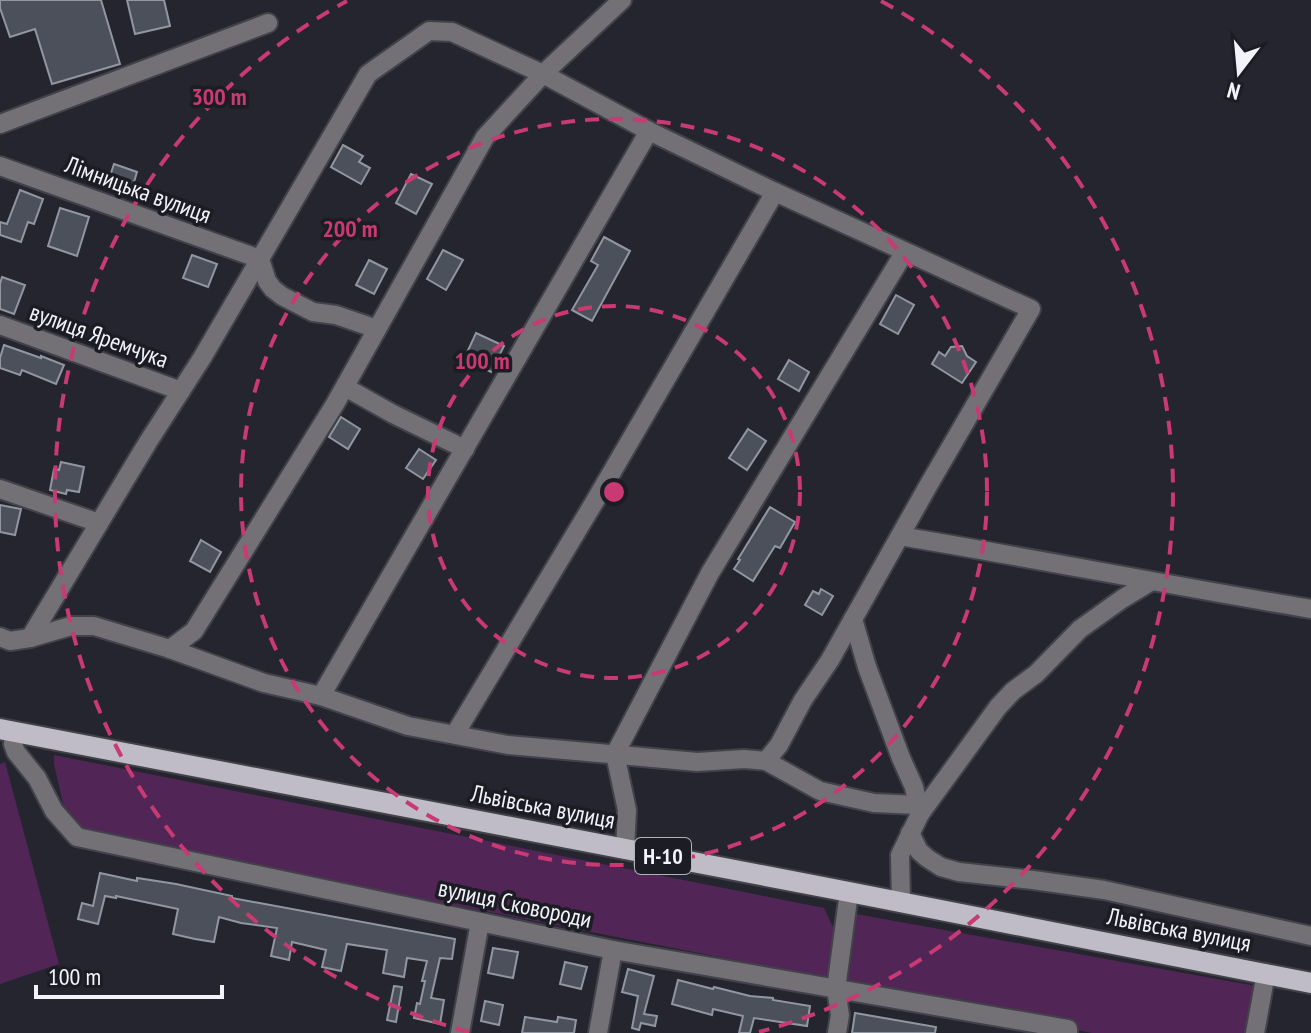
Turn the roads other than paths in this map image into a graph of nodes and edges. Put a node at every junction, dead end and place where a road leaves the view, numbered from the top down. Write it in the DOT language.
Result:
graph roads {
  1 [pos="622,0"];
  2 [pos="268,23"];
  3 [pos="543,74"];
  4 [pos="0,124"];
  5 [pos="649,131"];
  6 [pos="0,166"];
  7 [pos="775,192"];
  8 [pos="904,253"];
  9 [pos="260,259"];
  10 [pos="0,325"];
  11 [pos="377,329"];
  12 [pos="345,387"];
  13 [pos="181,391"];
  14 [pos="465,449"];
  15 [pos="0,489"];
  16 [pos="99,523"];
  17 [pos="900,536"];
  18 [pos="1150,582"];
  19 [pos="1311,609"];
  20 [pos="853,619"];
  21 [pos="0,637"];
  22 [pos="30,638"];
  23 [pos="170,649"];
  24 [pos="321,696"];
  25 [pos="7,731"];
  26 [pos="455,734"];
  27 [pos="615,754"];
  28 [pos="766,761"];
  29 [pos="919,810"];
  30 [pos="910,833"];
  31 [pos="625,850"];
  32 [pos="849,892"];
  33 [pos="901,902"];
  34 [pos="480,922"];
  35 [pos="1311,936"];
  36 [pos="613,950"];
  37 [pos="1266,973"];
  38 [pos="1311,983"];
  39 [pos="836,989"];
  40 [pos="1068,1031"];
  41 [pos="460,1033"];
  42 [pos="598,1033"];
  43 [pos="837,1033"];
  44 [pos="1255,1033"];
  1 -- 3 [label="street"];
  2 -- 4 [label="street"];
  3 -- 5 [label="street"];
  3 -- 9 [label="street"];
  3 -- 11 [label="street"];
  5 -- 7 [label="street"];
  5 -- 14 [label="street"];
  6 -- 9 [label="street, Лімницька вулиця"];
  7 -- 8 [label="street"];
  7 -- 26 [label="street"];
  8 -- 17 [label="street"];
  8 -- 27 [label="street"];
  9 -- 11 [label="street"];
  9 -- 13 [label="street"];
  10 -- 13 [label="street, вулиця Яремчука"];
  11 -- 12 [label="street"];
  12 -- 14 [label="street"];
  12 -- 23 [label="street"];
  13 -- 16 [label="street"];
  14 -- 24 [label="street"];
  15 -- 16 [label="street"];
  16 -- 22 [label="street"];
  17 -- 18 [label="street"];
  17 -- 20 [label="street"];
  18 -- 19 [label="street"];
  18 -- 29 [label="street"];
  20 -- 28 [label="street"];
  20 -- 29 [label="street"];
  21 -- 22 [label="street"];
  22 -- 23 [label="street"];
  23 -- 24 [label="street"];
  24 -- 26 [label="street"];
  25 -- 31 [label="main road, Львівська вулиця / Н-10"];
  25 -- 34 [label="street, вулиця Сковороди"];
  26 -- 27 [label="street"];
  27 -- 28 [label="street"];
  27 -- 31 [label="street"];
  28 -- 29 [label="street"];
  29 -- 30 [label="street"];
  30 -- 33 [label="street"];
  30 -- 35 [label="street"];
  31 -- 32 [label="main road, Львівська вулиця / Н-10"];
  32 -- 33 [label="main road, Львівська вулиця / Н-10"];
  32 -- 39 [label="street"];
  33 -- 37 [label="main road, Львівська вулиця / Н-10"];
  34 -- 36 [label="street, вулиця Сковороди"];
  34 -- 41 [label="street"];
  36 -- 39 [label="street, вулиця Сковороди"];
  36 -- 42 [label="street"];
  37 -- 38 [label="main road, Львівська вулиця / Н-10"];
  37 -- 44 [label="street"];
  39 -- 40 [label="street, вулиця Сковороди"];
  39 -- 43 [label="street"];
}
